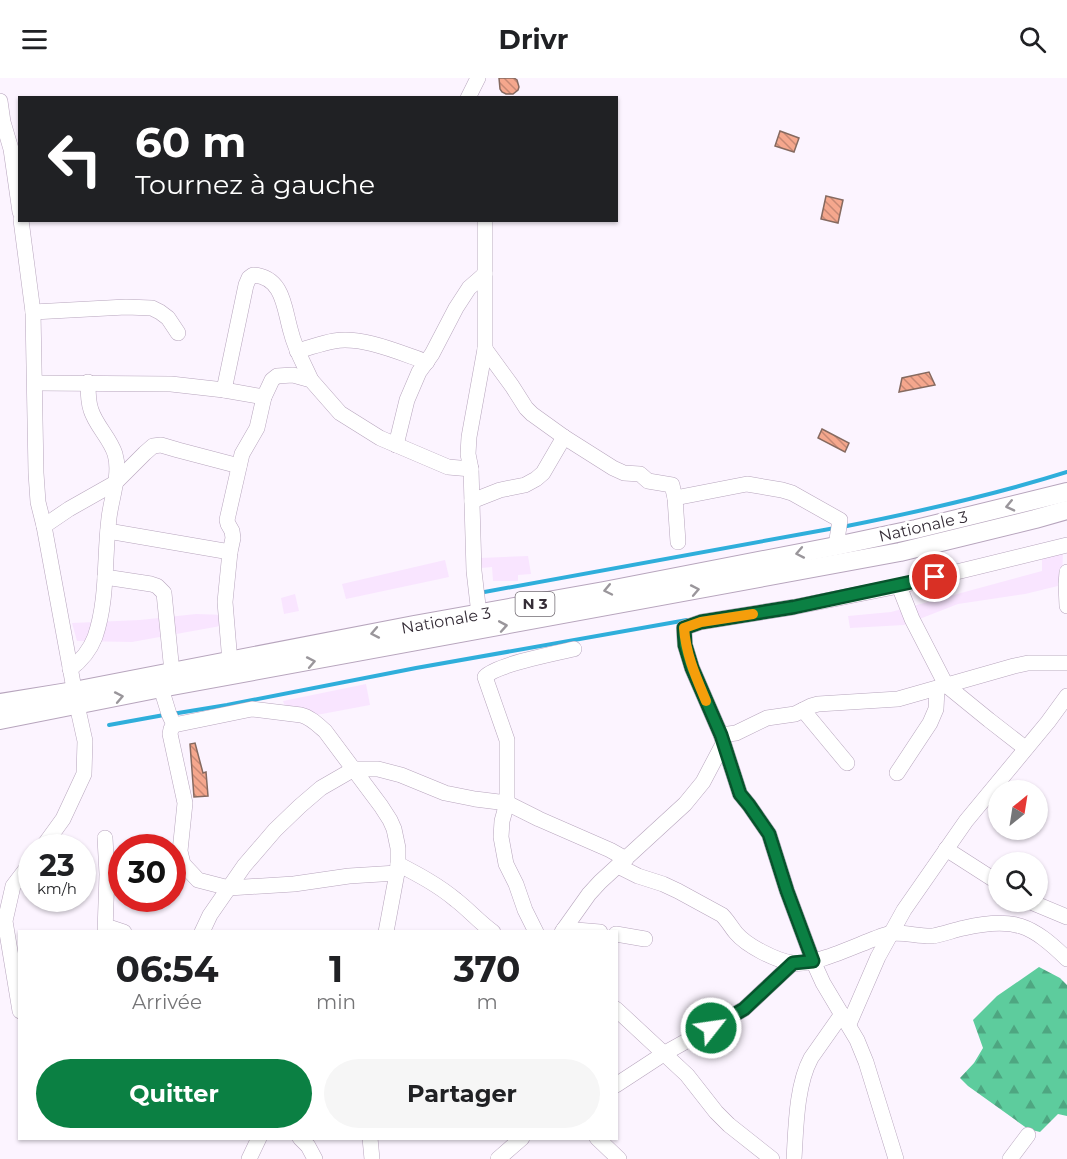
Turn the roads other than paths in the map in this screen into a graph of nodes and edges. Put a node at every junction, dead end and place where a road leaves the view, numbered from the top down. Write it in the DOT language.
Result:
graph roads {
  1 [pos="478,78"];
  2 [pos="469,96"];
  3 [pos="0,101"];
  4 [pos="11,149"];
  5 [pos="0,166"];
  6 [pos="18,198"];
  7 [pos="21,222"];
  8 [pos="485,222"];
  9 [pos="485,274"];
  10 [pos="33,312"];
  11 [pos="178,333"];
  12 [pos="485,349"];
  13 [pos="297,351"];
  14 [pos="427,362"];
  15 [pos="311,380"];
  16 [pos="88,382"];
  17 [pos="35,383"];
  18 [pos="224,390"];
  19 [pos="264,397"];
  20 [pos="564,437"];
  21 [pos="396,445"];
  22 [pos="239,466"];
  23 [pos="471,469"];
  24 [pos="116,483"];
  25 [pos="1067,492"];
  26 [pos="675,498"];
  27 [pos="472,501"];
  28 [pos="1067,510"];
  29 [pos="44,526"];
  30 [pos="108,531"];
  31 [pos="678,542"];
  32 [pos="1067,545"];
  33 [pos="836,546"];
  34 [pos="230,552"];
  35 [pos="105,577"];
  36 [pos="1067,580"];
  37 [pos="899,586"];
  38 [pos="1067,606"];
  39 [pos="479,614"];
  40 [pos="574,649"];
  41 [pos="230,662"];
  42 [pos="1067,663"];
  43 [pos="70,669"];
  44 [pos="172,672"];
  45 [pos="941,687"];
  46 [pos="161,688"];
  47 [pos="1067,696"];
  48 [pos="75,698"];
  49 [pos="0,703"];
  50 [pos="803,710"];
  51 [pos="0,720"];
  52 [pos="174,725"];
  53 [pos="722,739"];
  54 [pos="1025,748"];
  55 [pos="847,763"];
  56 [pos="354,769"];
  57 [pos="897,773"];
  58 [pos="507,803"];
  59 [pos="52,834"];
  60 [pos="105,838"];
  61 [pos="946,849"];
  62 [pos="622,863"];
  63 [pos="398,868"];
  64 [pos="988,876"];
  65 [pos="18,879"];
  66 [pos="229,888"];
  67 [pos="1048,909"];
  68 [pos="1067,917"];
  69 [pos="106,929"];
  70 [pos="203,930"];
  71 [pos="386,930"];
  72 [pos="490,930"];
  73 [pos="535,930"];
  74 [pos="563,930"];
  75 [pos="618,934"];
  76 [pos="890,934"];
  77 [pos="645,939"];
  78 [pos="1067,959"];
  79 [pos="813,961"];
  80 [pos="793,963"];
  81 [pos="18,999"];
  82 [pos="618,1011"];
  83 [pos="845,1019"];
  84 [pos="664,1053"];
  85 [pos="618,1084"];
  86 [pos="1028,1136"];
  87 [pos="258,1140"];
  88 [pos="370,1140"];
  89 [pos="520,1140"];
  90 [pos="599,1140"];
  91 [pos="766,1157"];
  92 [pos="615,1158"];
  93 [pos="249,1159"];
  94 [pos="372,1159"];
  95 [pos="498,1159"];
  96 [pos="794,1159"];
  97 [pos="896,1159"];
  98 [pos="1010,1159"];
  1 -- 2 [label="street"];
  3 -- 4 [label="street"];
  4 -- 5 [label="street"];
  4 -- 6 [label="street"];
  7 -- 10 [label="street"];
  8 -- 9 [label="street"];
  9 -- 12 [label="street"];
  9 -- 14 [label="street"];
  10 -- 11 [label="street"];
  10 -- 17 [label="street"];
  12 -- 20 [label="street"];
  12 -- 23 [label="street"];
  13 -- 14 [label="street"];
  13 -- 15 [label="street"];
  13 -- 18 [label="street"];
  14 -- 21 [label="street"];
  15 -- 19 [label="street"];
  15 -- 21 [label="street"];
  16 -- 17 [label="street"];
  16 -- 18 [label="street"];
  16 -- 24 [label="street"];
  17 -- 29 [label="street"];
  18 -- 19 [label="street"];
  19 -- 22 [label="street"];
  20 -- 26 [label="street"];
  20 -- 27 [label="street"];
  21 -- 23 [label="street"];
  22 -- 24 [label="street"];
  22 -- 34 [label="street"];
  23 -- 27 [label="street"];
  24 -- 29 [label="street"];
  24 -- 30 [label="street"];
  25 -- 33 [label="main road, Nationale 3 / N 3, one-way"];
  26 -- 31 [label="street"];
  26 -- 33 [label="street"];
  27 -- 39 [label="street"];
  46 -- 28 [label="main road, N 3, one-way"];
  29 -- 43 [label="street"];
  30 -- 34 [label="street"];
  30 -- 35 [label="street"];
  32 -- 37 [label="street"];
  33 -- 39 [label="main road, Nationale 3 / N 3, one-way"];
  34 -- 41 [label="street"];
  35 -- 43 [label="street"];
  35 -- 44 [label="street"];
  36 -- 38 [label="street"];
  37 -- 45 [label="street"];
  37 -- 53 [label="street"];
  39 -- 41 [label="main road, Nationale 3 / N 3, one-way"];
  40 -- 58 [label="street"];
  41 -- 44 [label="main road, Nationale 3 / N 3"];
  42 -- 45 [label="street"];
  43 -- 48 [label="street"];
  44 -- 48 [label="main road, Nationale 3 / N 3"];
  45 -- 50 [label="street"];
  45 -- 54 [label="street"];
  45 -- 57 [label="street"];
  48 -- 46 [label="main road, N 3, one-way"];
  46 -- 52 [label="street"];
  47 -- 54 [label="street"];
  48 -- 49 [label="main road, Nationale 3 / N 3"];
  48 -- 51 [label="main road, N 3"];
  48 -- 59 [label="street"];
  50 -- 53 [label="street"];
  50 -- 55 [label="street"];
  52 -- 56 [label="street"];
  52 -- 66 [label="street"];
  53 -- 62 [label="street"];
  53 -- 79 [label="street"];
  54 -- 61 [label="street"];
  56 -- 58 [label="street"];
  56 -- 63 [label="street"];
  56 -- 66 [label="street"];
  58 -- 62 [label="street"];
  58 -- 73 [label="street"];
  60 -- 69 [label="street"];
  61 -- 64 [label="street"];
  61 -- 76 [label="street"];
  62 -- 74 [label="street"];
  62 -- 80 [label="street"];
  63 -- 66 [label="street"];
  63 -- 71 [label="street"];
  63 -- 72 [label="street"];
  65 -- 81 [label="street"];
  66 -- 70 [label="street"];
  67 -- 68 [label="street"];
  75 -- 77 [label="street"];
  76 -- 78 [label="street"];
  76 -- 79 [label="street"];
  76 -- 83 [label="street"];
  79 -- 80 [label="street"];
  79 -- 83 [label="street"];
  80 -- 84 [label="street"];
  82 -- 84 [label="street"];
  83 -- 96 [label="street"];
  83 -- 97 [label="street"];
  84 -- 85 [label="street"];
  84 -- 91 [label="street"];
  86 -- 98 [label="street"];
  87 -- 93 [label="street"];
  88 -- 94 [label="street"];
  89 -- 95 [label="street"];
  90 -- 92 [label="street"];
}
